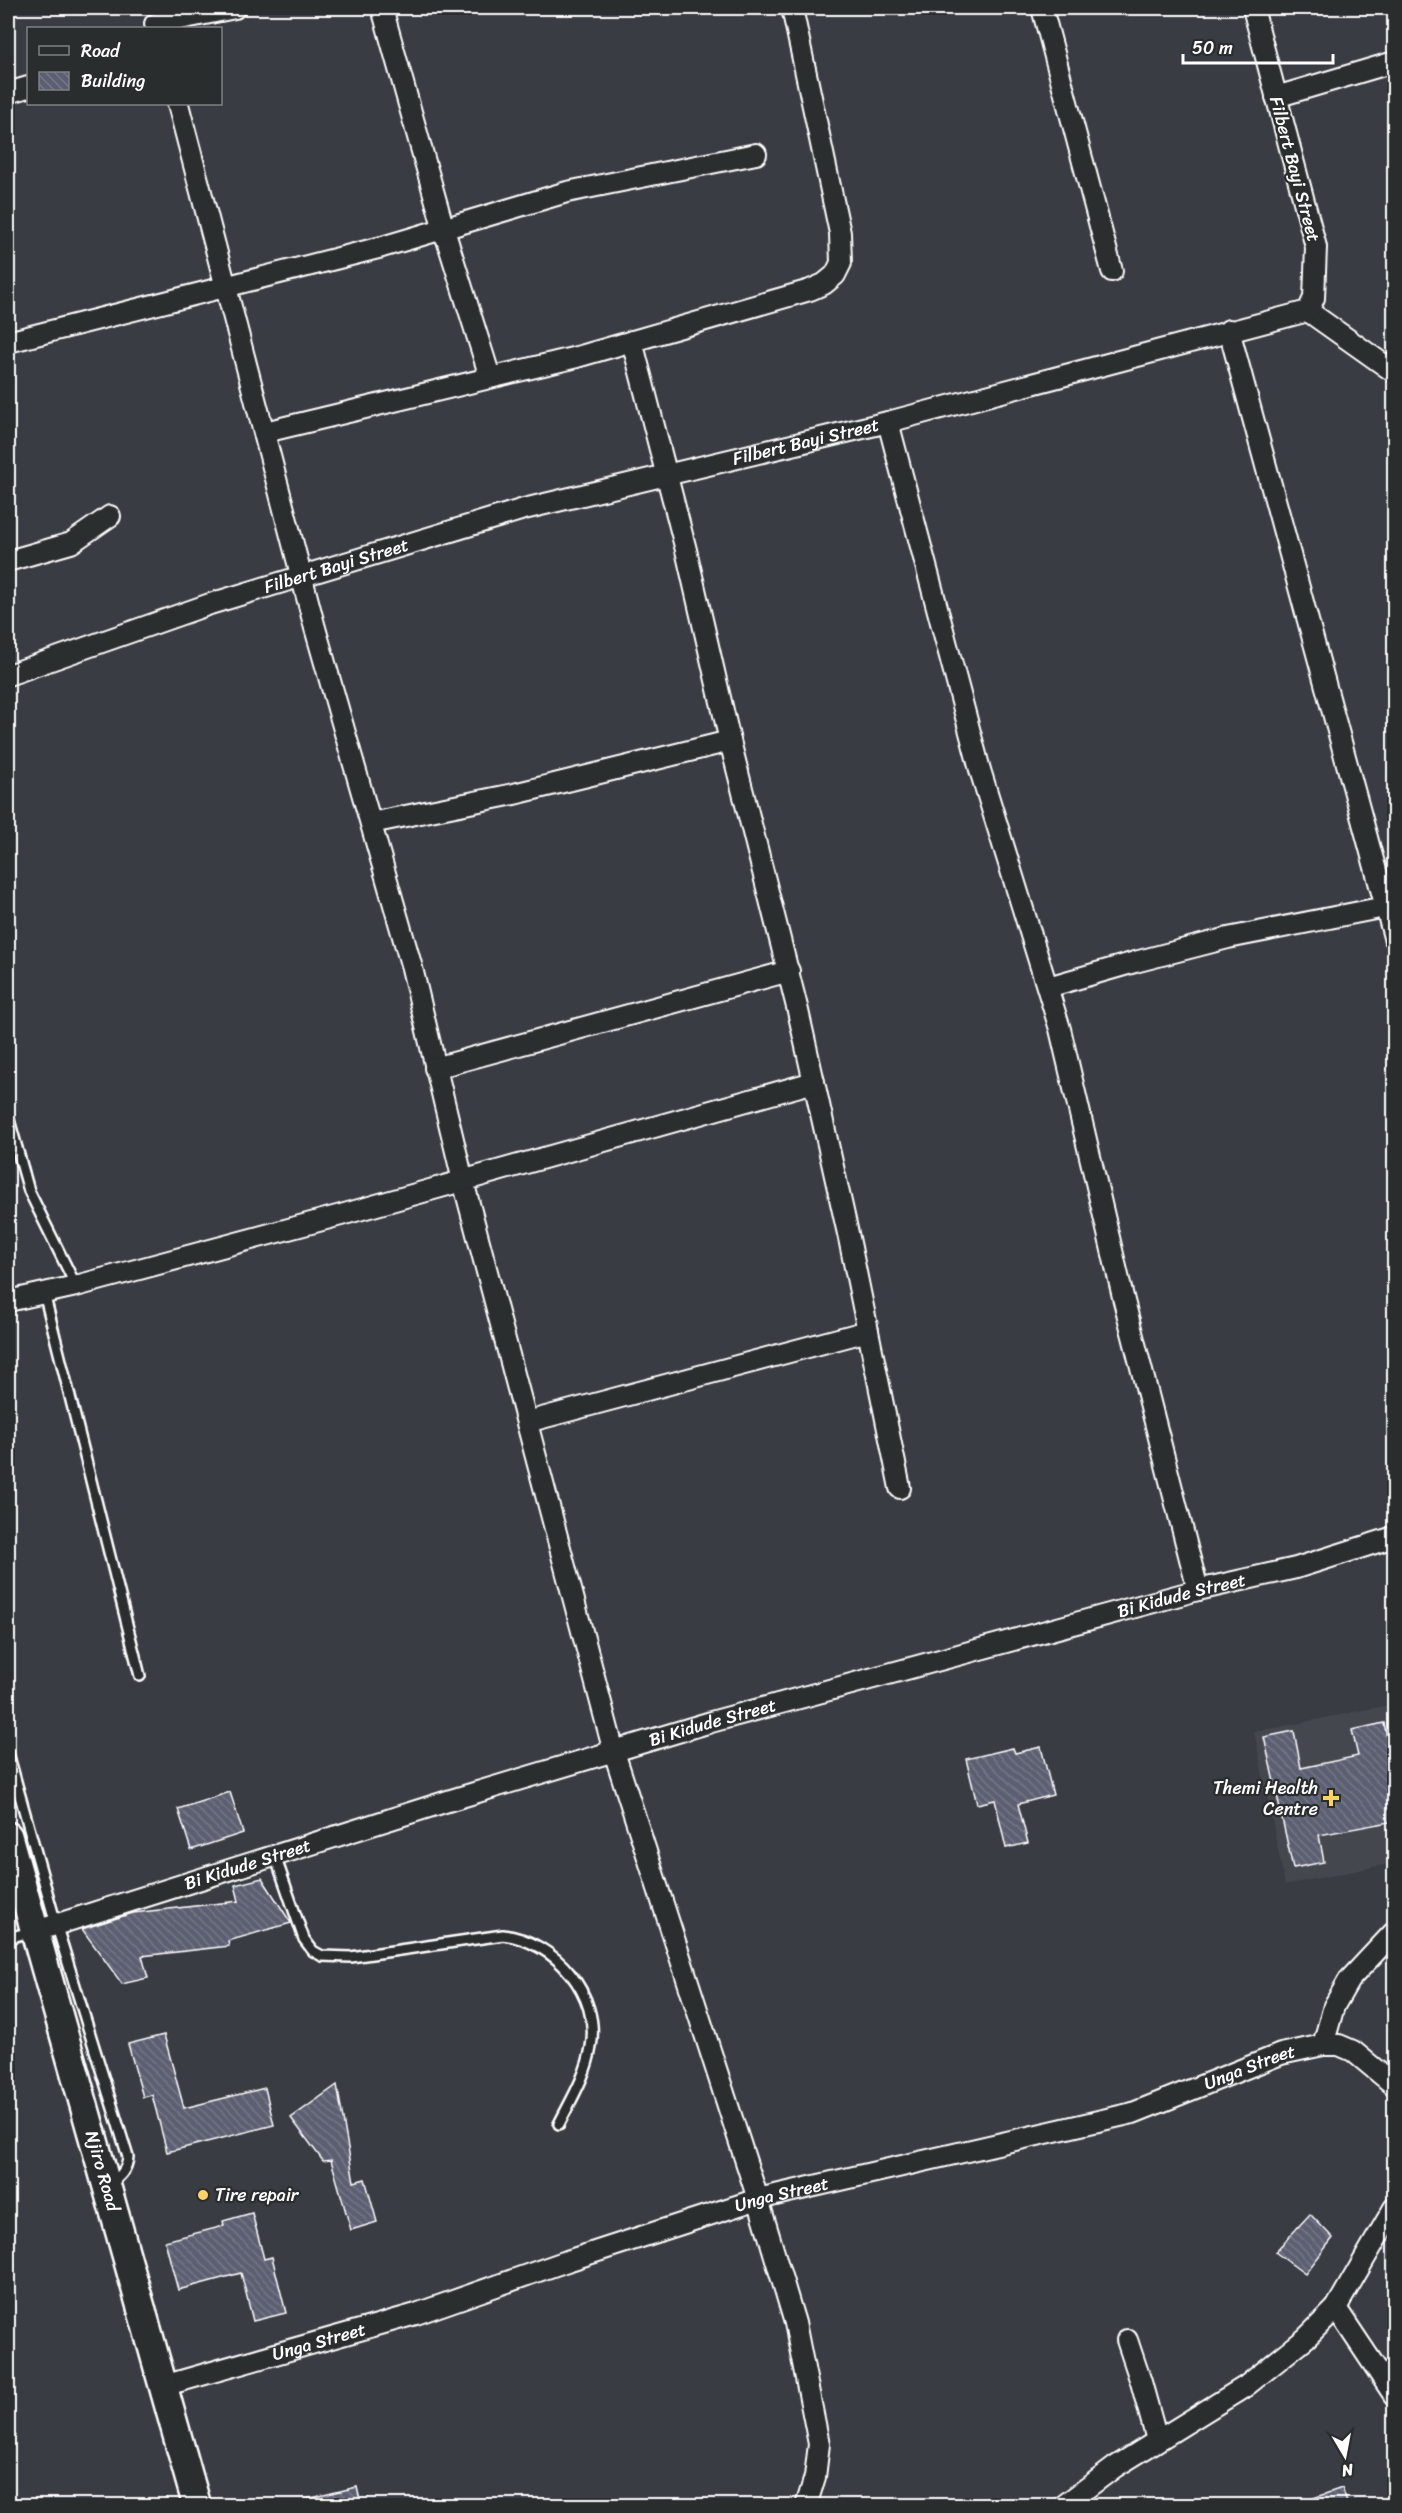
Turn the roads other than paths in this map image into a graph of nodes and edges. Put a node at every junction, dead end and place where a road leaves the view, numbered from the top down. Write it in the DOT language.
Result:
graph roads {
  1 [pos="236,8"];
  2 [pos="382,8"];
  3 [pos="792,8"];
  4 [pos="1042,8"];
  5 [pos="1253,8"];
  6 [pos="154,20"];
  7 [pos="1395,62"];
  8 [pos="27,87"];
  9 [pos="8,93"];
  10 [pos="1276,97"];
  11 [pos="178,105"];
  12 [pos="756,154"];
  13 [pos="444,230"];
  14 [pos="1112,271"];
  15 [pos="226,286"];
  16 [pos="1308,311"];
  17 [pos="1229,330"];
  18 [pos="632,341"];
  19 [pos="8,342"];
  20 [pos="1395,372"];
  21 [pos="490,377"];
  22 [pos="888,422"];
  23 [pos="265,432"];
  24 [pos="666,474"];
  25 [pos="110,516"];
  26 [pos="8,561"];
  27 [pos="301,576"];
  28 [pos="8,675"];
  29 [pos="730,741"];
  30 [pos="370,823"];
  31 [pos="1385,907"];
  32 [pos="1395,937"];
  33 [pos="789,971"];
  34 [pos="1048,987"];
  35 [pos="435,1068"];
  36 [pos="814,1082"];
  37 [pos="8,1116"];
  38 [pos="463,1182"];
  39 [pos="76,1286"];
  40 [pos="44,1293"];
  41 [pos="8,1301"];
  42 [pos="868,1331"];
  43 [pos="527,1422"];
  44 [pos="900,1488"];
  45 [pos="1395,1537"];
  46 [pos="1198,1590"];
  47 [pos="140,1676"];
  48 [pos="614,1752"];
  49 [pos="8,1753"];
  50 [pos="8,1836"];
  51 [pos="275,1856"];
  52 [pos="46,1927"];
  53 [pos="1395,1932"];
  54 [pos="8,1938"];
  55 [pos="1323,2045"];
  56 [pos="1395,2085"];
  57 [pos="559,2124"];
  58 [pos="758,2199"];
  59 [pos="1395,2208"];
  60 [pos="1336,2308"];
  61 [pos="1126,2340"];
  62 [pos="163,2386"];
  63 [pos="1395,2395"];
  64 [pos="1156,2440"];
  65 [pos="197,2505"];
  66 [pos="806,2505"];
  67 [pos="1063,2505"];
  1 -- 6 [label="street"];
  2 -- 13 [label="street"];
  3 -- 18 [label="street"];
  4 -- 14 [label="street"];
  5 -- 10 [label="street, Filbert Bayi Street"];
  7 -- 10 [label="street"];
  8 -- 9 [label="street"];
  10 -- 16 [label="street, Filbert Bayi Street"];
  11 -- 15 [label="street"];
  12 -- 13 [label="street"];
  13 -- 15 [label="street"];
  13 -- 21 [label="street"];
  15 -- 19 [label="street"];
  15 -- 23 [label="street"];
  16 -- 17 [label="street, Filbert Bayi Street"];
  16 -- 20 [label="street"];
  17 -- 22 [label="street, Filbert Bayi Street"];
  17 -- 31 [label="street"];
  18 -- 21 [label="street"];
  18 -- 24 [label="street"];
  21 -- 23 [label="street"];
  22 -- 24 [label="street, Filbert Bayi Street"];
  22 -- 34 [label="street"];
  23 -- 27 [label="street"];
  24 -- 27 [label="street, Filbert Bayi Street"];
  24 -- 29 [label="street"];
  25 -- 26 [label="street"];
  27 -- 28 [label="street, Filbert Bayi Street"];
  27 -- 30 [label="street"];
  29 -- 30 [label="street"];
  29 -- 33 [label="street"];
  30 -- 35 [label="street"];
  31 -- 32 [label="street"];
  31 -- 34 [label="street"];
  33 -- 35 [label="street"];
  33 -- 36 [label="street"];
  34 -- 46 [label="street"];
  35 -- 38 [label="street"];
  36 -- 38 [label="street"];
  36 -- 42 [label="street"];
  37 -- 39 [label="lane"];
  38 -- 39 [label="street"];
  38 -- 43 [label="street"];
  39 -- 40 [label="street"];
  40 -- 41 [label="street"];
  40 -- 47 [label="lane"];
  42 -- 43 [label="street"];
  42 -- 44 [label="street"];
  43 -- 48 [label="street"];
  45 -- 46 [label="street, Bi Kidude Street"];
  46 -- 48 [label="street, Bi Kidude Street"];
  48 -- 51 [label="street, Bi Kidude Street"];
  48 -- 58 [label="street"];
  49 -- 52 [label="lane"];
  50 -- 52 [label="street, Njiro Road"];
  51 -- 52 [label="street, Bi Kidude Street"];
  51 -- 57 [label="lane"];
  52 -- 54 [label="lane"];
  52 -- 62 [label="street, Njiro Road"];
  53 -- 55 [label="street"];
  55 -- 56 [label="street, Unga Street"];
  55 -- 58 [label="street, Unga Street"];
  58 -- 62 [label="street, Unga Street"];
  58 -- 66 [label="street"];
  59 -- 60 [label="street"];
  60 -- 63 [label="street"];
  60 -- 64 [label="street"];
  61 -- 64 [label="street"];
  62 -- 65 [label="street, Njiro Road"];
  64 -- 67 [label="street"];
}
